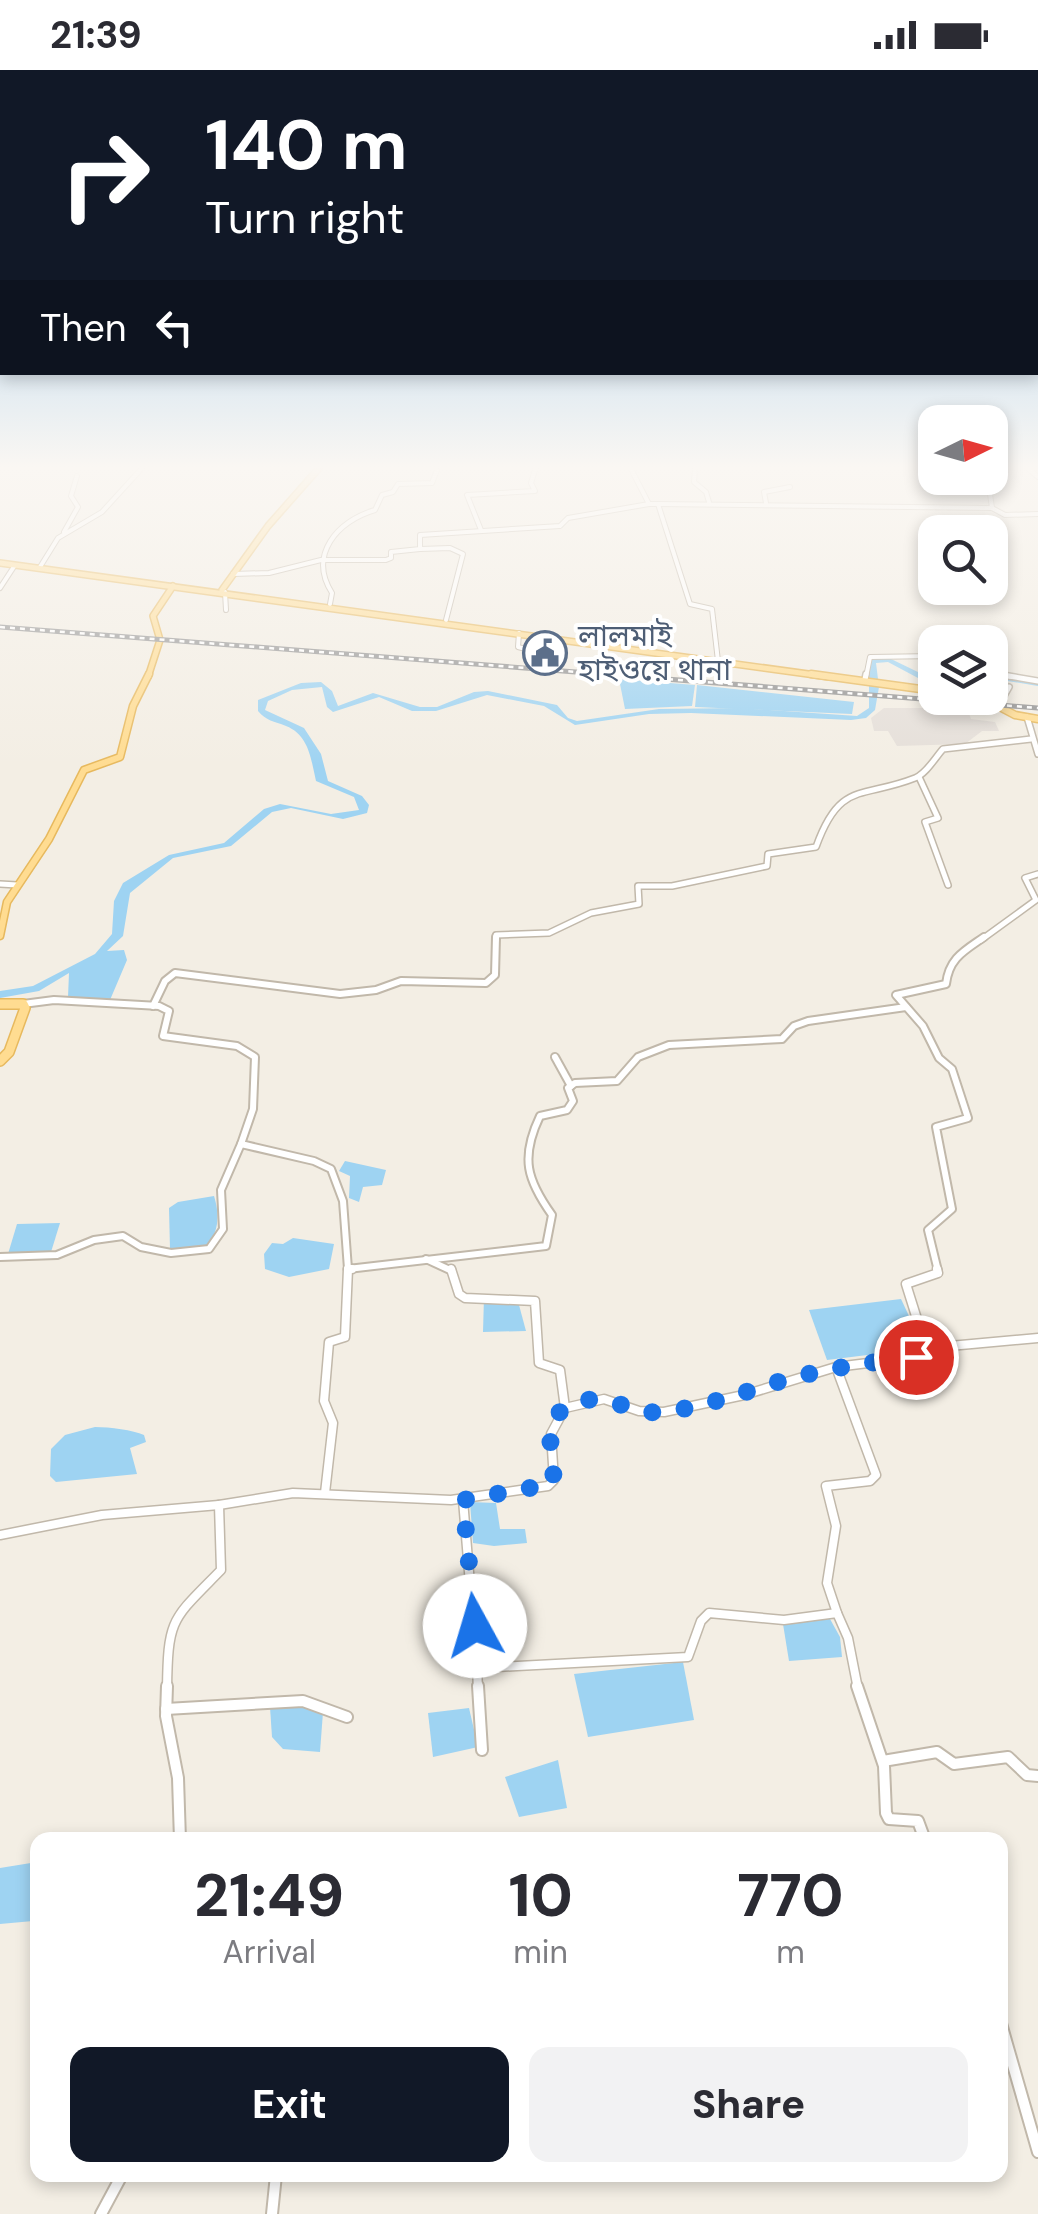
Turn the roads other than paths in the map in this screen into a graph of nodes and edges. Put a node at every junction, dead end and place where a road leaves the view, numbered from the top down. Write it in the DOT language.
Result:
graph roads {
  1 [pos="14,567"];
  2 [pos="23,567"];
  3 [pos="34,567"];
  4 [pos="238,567"];
  5 [pos="294,567"];
  6 [pos="323,567"];
  7 [pos="460,567"];
  8 [pos="678,567"];
  9 [pos="40,568"];
  10 [pos="233,574"];
  11 [pos="173,586"];
  12 [pos="0,588"];
  13 [pos="211,589"];
  14 [pos="224,591"];
  15 [pos="250,594"];
  16 [pos="330,604"];
  17 [pos="226,610"];
  18 [pos="446,620"];
  19 [pos="520,633"];
  20 [pos="537,652"];
  21 [pos="676,655"];
  22 [pos="918,656"];
  23 [pos="718,661"];
  24 [pos="1008,676"];
  25 [pos="865,680"];
  26 [pos="1038,681"];
  27 [pos="918,687"];
  28 [pos="1008,706"];
  29 [pos="1008,712"];
  30 [pos="1025,716"];
  31 [pos="1038,718"];
  32 [pos="1031,739"];
  33 [pos="1038,754"];
  34 [pos="919,777"];
  35 [pos="1038,874"];
  36 [pos="0,884"];
  37 [pos="17,885"];
  38 [pos="948,885"];
  39 [pos="0,936"];
  40 [pos="0,1004"];
  41 [pos="23,1004"];
  42 [pos="153,1006"];
  43 [pos="906,1007"];
  44 [pos="556,1056"];
  45 [pos="0,1061"];
  46 [pos="571,1086"];
  47 [pos="241,1144"];
  48 [pos="0,1257"];
  49 [pos="426,1259"];
  50 [pos="348,1269"];
  51 [pos="1038,1338"];
  52 [pos="928,1348"];
  53 [pos="836,1367"];
  54 [pos="565,1408"];
  55 [pos="326,1493"];
  56 [pos="463,1500"];
  57 [pos="220,1505"];
  58 [pos="0,1535"];
  59 [pos="837,1613"];
  60 [pos="477,1668"];
  61 [pos="166,1710"];
  62 [pos="347,1718"];
  63 [pos="482,1750"];
  64 [pos="883,1760"];
  65 [pos="1038,1776"];
  66 [pos="180,1832"];
  67 [pos="921,1832"];
  68 [pos="1008,2048"];
  69 [pos="1038,2152"];
  70 [pos="118,2182"];
  71 [pos="275,2182"];
  72 [pos="101,2214"];
  73 [pos="272,2214"];
  1 -- 12 [label="street"];
  2 -- 11 [label="main road"];
  3 -- 9 [label="main road"];
  4 -- 10 [label="main road"];
  5 -- 10 [label="street"];
  6 -- 16 [label="street"];
  7 -- 18 [label="street"];
  8 -- 23 [label="street"];
  9 -- 13 [label="main road"];
  10 -- 14 [label="main road"];
  11 -- 13 [label="main road"];
  11 -- 37 [label="main road"];
  13 -- 14 [label="main road"];
  14 -- 15 [label="main road"];
  14 -- 17 [label="street"];
  15 -- 16 [label="main road"];
  15 -- 19 [label="main road"];
  16 -- 18 [label="main road"];
  18 -- 21 [label="main road"];
  19 -- 20 [label="street"];
  19 -- 21 [label="main road"];
  21 -- 23 [label="main road"];
  21 -- 25 [label="main road"];
  22 -- 25 [label="street"];
  23 -- 25 [label="main road"];
  24 -- 26 [label="street"];
  25 -- 27 [label="main road"];
  28 -- 30 [label="main road"];
  29 -- 30 [label="main road"];
  30 -- 31 [label="main road"];
  30 -- 32 [label="street"];
  32 -- 33 [label="street"];
  32 -- 34 [label="street"];
  34 -- 38 [label="street"];
  34 -- 42 [label="street"];
  35 -- 43 [label="street"];
  36 -- 37 [label="street"];
  37 -- 39 [label="main road"];
  40 -- 41 [label="main road"];
  41 -- 42 [label="street"];
  41 -- 45 [label="main road"];
  42 -- 47 [label="street"];
  43 -- 46 [label="street"];
  43 -- 52 [label="street"];
  44 -- 46 [label="street"];
  46 -- 49 [label="street"];
  47 -- 48 [label="street"];
  47 -- 50 [label="street"];
  49 -- 50 [label="street"];
  49 -- 54 [label="street"];
  50 -- 55 [label="street"];
  51 -- 52 [label="street"];
  52 -- 53 [label="street"];
  53 -- 54 [label="street"];
  53 -- 59 [label="street"];
  54 -- 56 [label="street"];
  55 -- 56 [label="street"];
  55 -- 57 [label="street"];
  56 -- 60 [label="street"];
  57 -- 58 [label="street"];
  57 -- 61 [label="street"];
  59 -- 60 [label="street"];
  59 -- 64 [label="street"];
  60 -- 63 [label="street"];
  61 -- 62 [label="street"];
  61 -- 66 [label="street"];
  64 -- 65 [label="street"];
  64 -- 67 [label="street"];
  68 -- 69 [label="street"];
  70 -- 72 [label="street"];
  71 -- 73 [label="street"];
}
